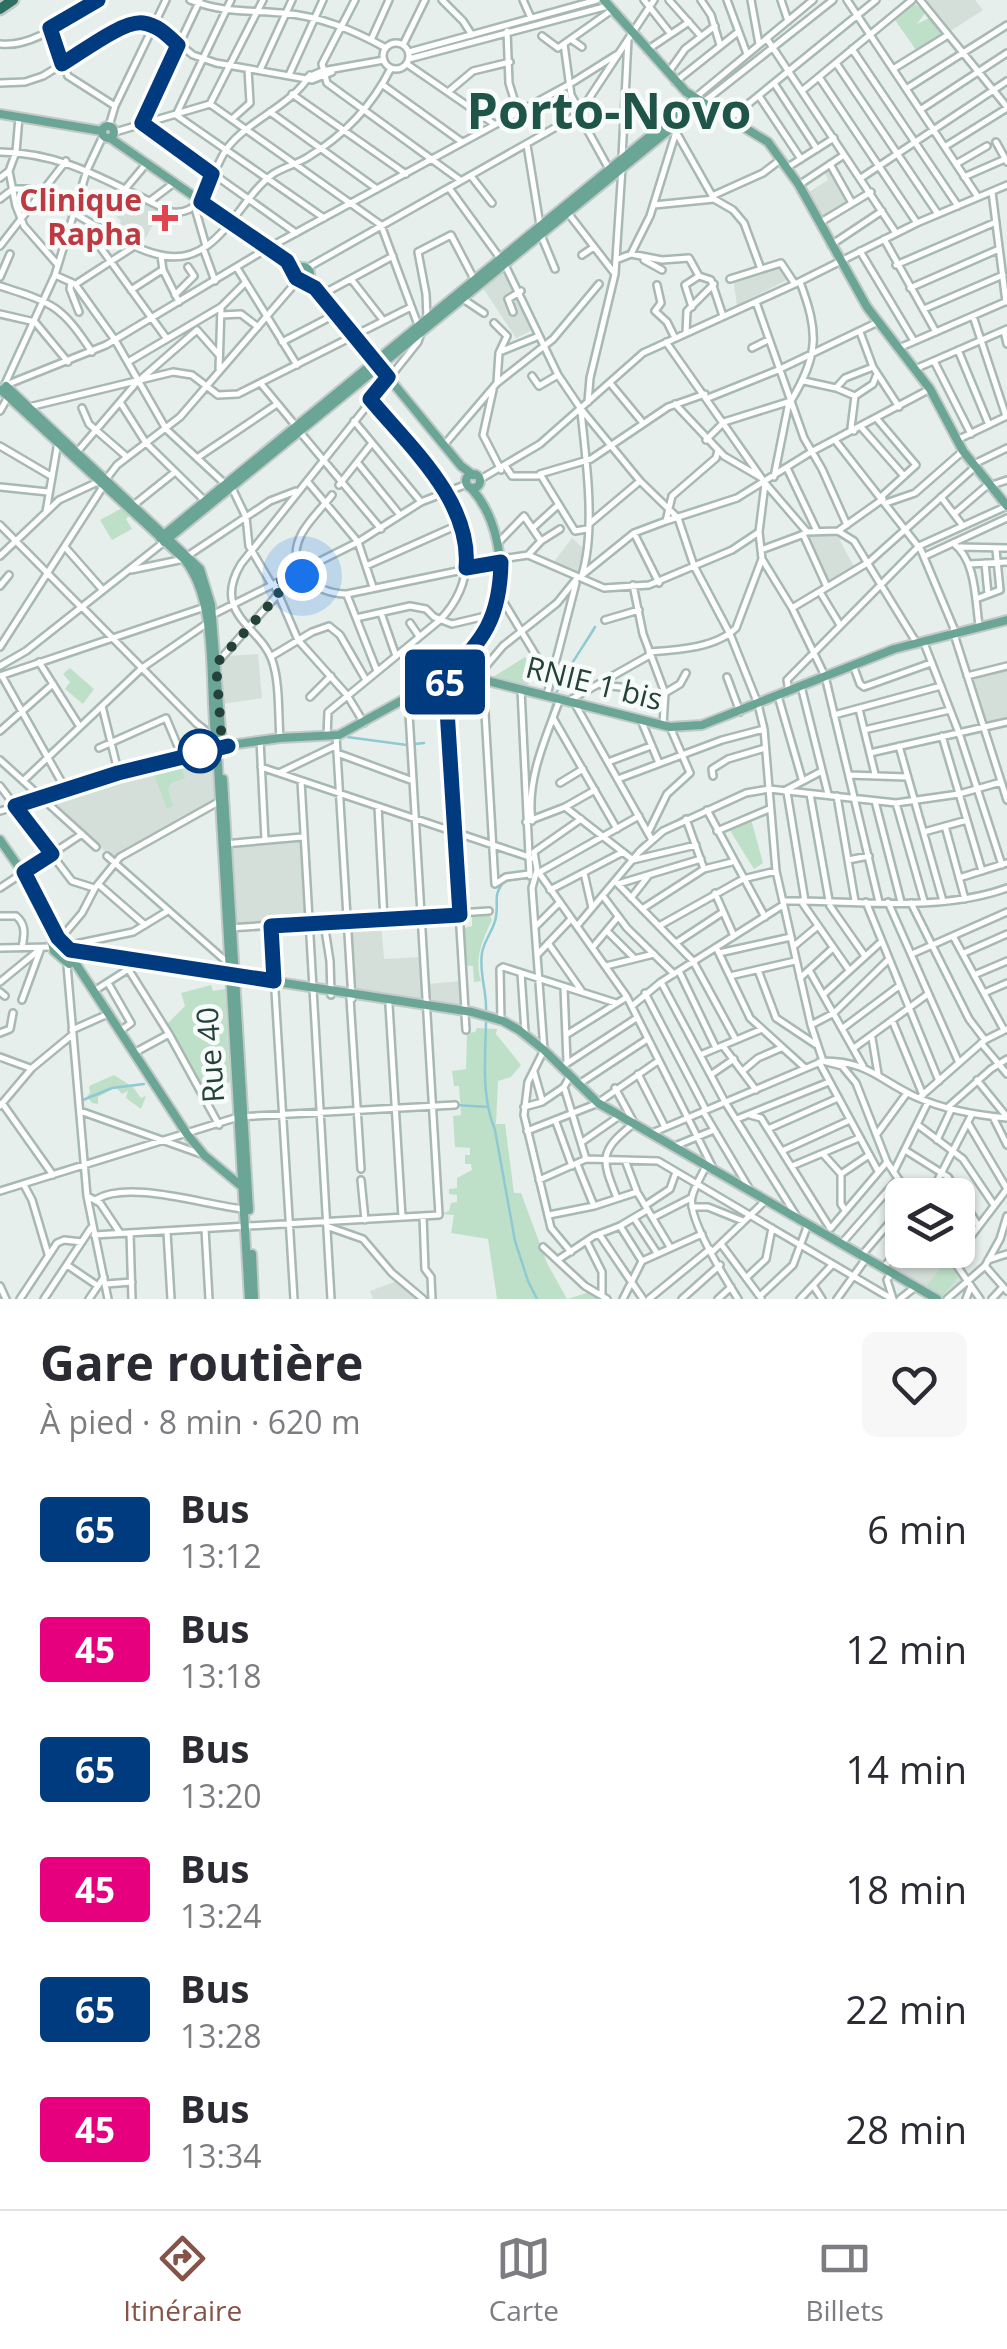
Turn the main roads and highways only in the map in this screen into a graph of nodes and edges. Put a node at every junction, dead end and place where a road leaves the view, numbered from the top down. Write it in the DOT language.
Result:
graph roads {
  1 [pos="10,0"];
  2 [pos="605,4"];
  3 [pos="0,7"];
  4 [pos="698,101"];
  5 [pos="0,114"];
  6 [pos="540,230"];
  7 [pos="503,261"];
  8 [pos="460,296"];
  9 [pos="420,329"];
  10 [pos="377,364"];
  11 [pos="3,386"];
  12 [pos="103,481"];
  13 [pos="1007,506"];
  14 [pos="162,540"];
  15 [pos="208,614"];
  16 [pos="1007,620"];
  17 [pos="468,656"];
  18 [pos="445,678"];
  19 [pos="478,678"];
  20 [pos="220,745"];
  21 [pos="0,840"];
  22 [pos="61,944"];
  23 [pos="70,963"];
  24 [pos="232,971"];
  25 [pos="351,998"];
  26 [pos="428,1009"];
  27 [pos="485,1015"];
  28 [pos="543,1051"];
  29 [pos="597,1103"];
  30 [pos="241,1117"];
  31 [pos="633,1124"];
  32 [pos="709,1165"];
  33 [pos="241,1185"];
  34 [pos="248,1226"];
  35 [pos="864,1257"];
  36 [pos="252,1299"];
  37 [pos="935,1299"];
  1 -- 3 [label="highway"];
  2 -- 4 [label="main road"];
  4 -- 6 [label="main road"];
  4 -- 6 [label="main road"];
  4 -- 13 [label="main road"];
  5 -- 10 [label="main road"];
  6 -- 7 [label="main road"];
  7 -- 8 [label="main road"];
  7 -- 8 [label="main road"];
  8 -- 9 [label="main road"];
  8 -- 9 [label="main road"];
  9 -- 10 [label="main road"];
  10 -- 14 [label="main road"];
  10 -- 17 [label="main road"];
  11 -- 12 [label="main road"];
  11 -- 12 [label="main road"];
  12 -- 14 [label="main road"];
  12 -- 14 [label="main road"];
  14 -- 15 [label="main road"];
  15 -- 20 [label="main road"];
  15 -- 20 [label="main road"];
  16 -- 19 [label="main road, RNIE 1 bis"];
  17 -- 18 [label="main road"];
  17 -- 19 [label="main road"];
  18 -- 19 [label="main road, RNIE 1 bis"];
  18 -- 20 [label="main road, RNIE 1 bis"];
  20 -- 24 [label="main road, Rue 40"];
  21 -- 22 [label="main road"];
  22 -- 23 [label="main road"];
  22 -- 23 [label="main road"];
  22 -- 24 [label="main road"];
  23 -- 33 [label="main road"];
  24 -- 25 [label="main road"];
  24 -- 30 [label="main road, Rue 40"];
  25 -- 26 [label="main road"];
  25 -- 26 [label="main road"];
  26 -- 27 [label="main road"];
  27 -- 28 [label="main road"];
  27 -- 28 [label="main road"];
  28 -- 29 [label="main road"];
  28 -- 29 [label="main road"];
  29 -- 31 [label="main road"];
  29 -- 31 [label="main road"];
  30 -- 33 [label="main road, Rue 40"];
  30 -- 34 [label="main road, Rue 40"];
  31 -- 32 [label="main road"];
  31 -- 32 [label="main road"];
  32 -- 35 [label="main road"];
  32 -- 35 [label="main road"];
  33 -- 34 [label="main road, Rue 40"];
  34 -- 36 [label="main road, Rue 40"];
  35 -- 37 [label="main road"];
  35 -- 37 [label="main road"];
}
